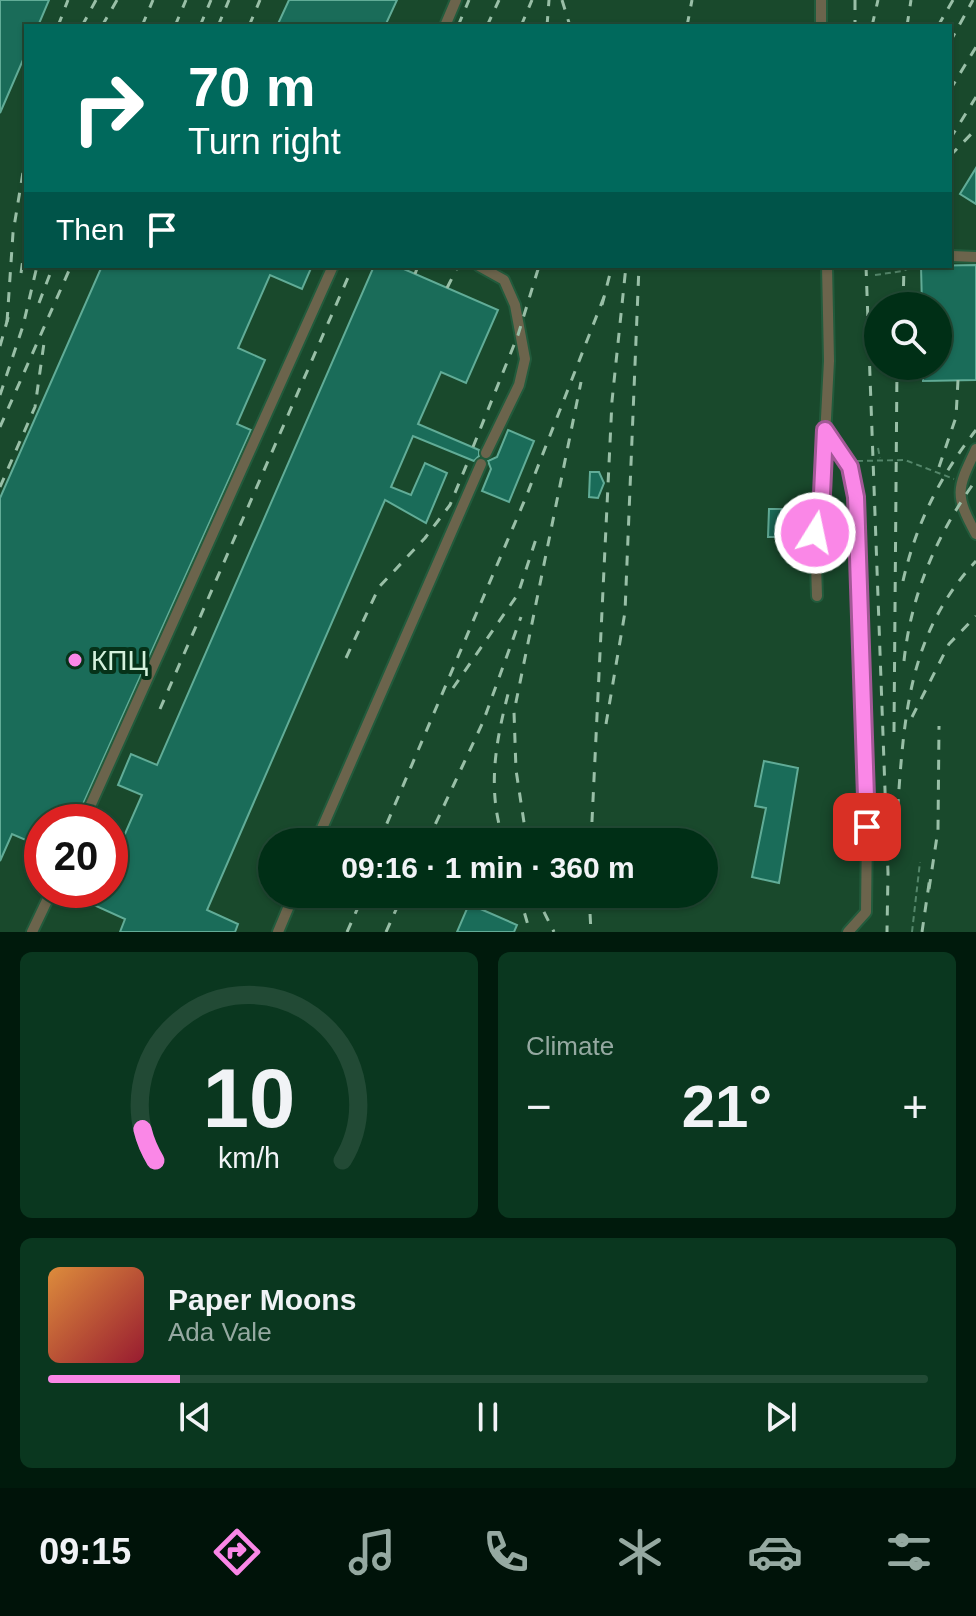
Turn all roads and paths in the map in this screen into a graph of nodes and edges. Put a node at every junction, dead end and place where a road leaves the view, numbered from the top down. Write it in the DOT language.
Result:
graph roads {
  1 [pos="456,0"];
  2 [pos="821,0"];
  3 [pos="446,24"];
  4 [pos="821,24"];
  5 [pos="952,256"];
  6 [pos="976,257"];
  7 [pos="332,268"];
  8 [pos="483,268"];
  9 [pos="827,268"];
  10 [pos="909,268"];
  11 [pos="875,275"];
  12 [pos="825,430"];
  13 [pos="878,448"];
  14 [pos="976,449"];
  15 [pos="486,453"];
  16 [pos="862,455"];
  17 [pos="880,459"];
  18 [pos="862,460"];
  19 [pos="481,464"];
  20 [pos="850,467"];
  21 [pos="960,482"];
  22 [pos="976,534"];
  23 [pos="817,596"];
  24 [pos="91,804"];
  25 [pos="322,828"];
  26 [pos="920,862"];
  27 [pos="43,908"];
  28 [pos="288,908"];
  29 [pos="32,932"];
  30 [pos="278,932"];
  31 [pos="848,932"];
  32 [pos="912,932"];
  1 -- 3 [label="lane"];
  2 -- 4 [label="lane"];
  5 -- 6 [label="lane"];
  7 -- 24 [label="lane"];
  8 -- 15 [label="lane"];
  9 -- 12 [label="lane"];
  10 -- 11 [label="path"];
  12 -- 20 [label="lane"];
  12 -- 23 [label="lane"];
  13 -- 17 [label="path"];
  14 -- 21 [label="lane"];
  16 -- 18 [label="path"];
  17 -- 18 [label="path"];
  17 -- 21 [label="path"];
  18 -- 20 [label="path"];
  19 -- 25 [label="lane"];
  20 -- 31 [label="lane"];
  21 -- 22 [label="lane"];
  26 -- 32 [label="path"];
  27 -- 29 [label="lane"];
  28 -- 30 [label="lane"];
}
